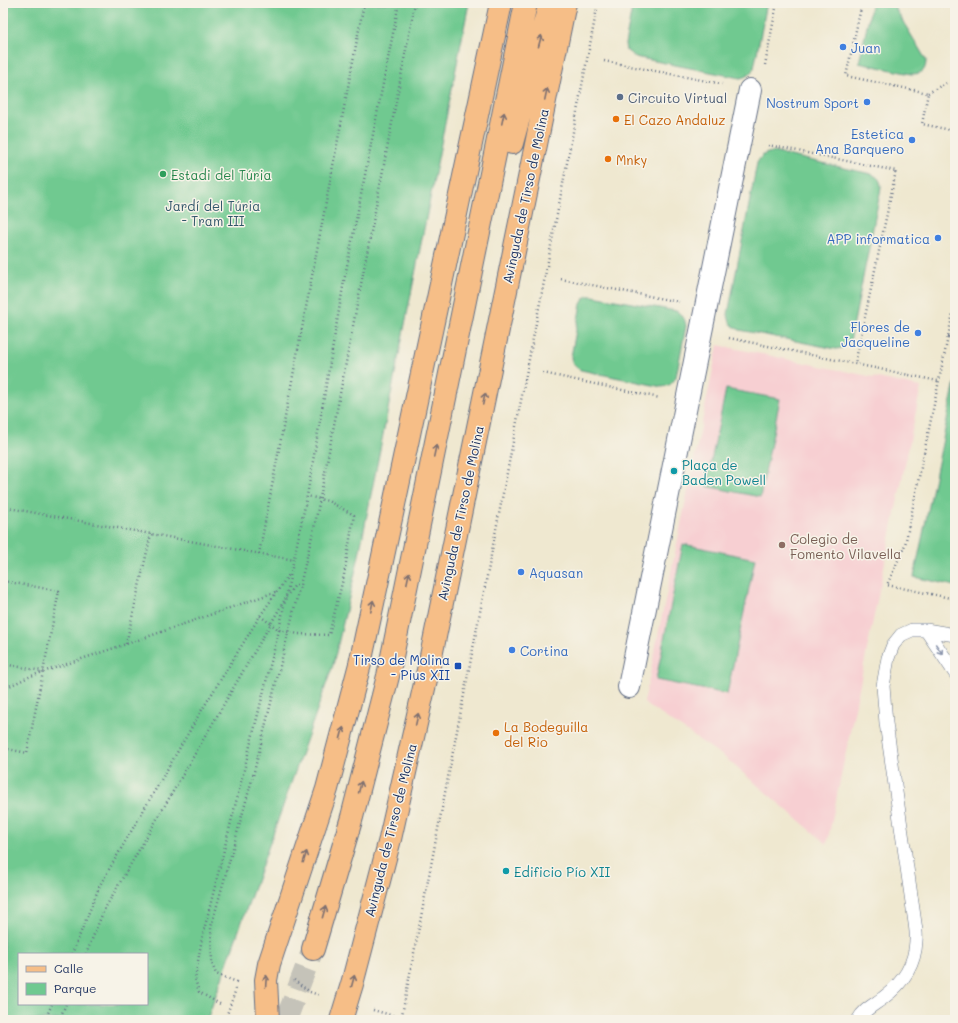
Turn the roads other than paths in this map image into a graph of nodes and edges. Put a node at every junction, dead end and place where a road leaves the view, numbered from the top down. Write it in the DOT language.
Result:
graph roads {
  1 [pos="501,3"];
  2 [pos="526,3"];
  3 [pos="550,3"];
  4 [pos="565,3"];
  5 [pos="750,90"];
  6 [pos="459,335"];
  7 [pos="926,630"];
  8 [pos="955,635"];
  9 [pos="955,658"];
  10 [pos="955,672"];
  11 [pos="630,687"];
  12 [pos="313,949"];
  13 [pos="342,1019"];
  14 [pos="268,1020"];
  15 [pos="858,1020"];
  14 -- 1 [label="main road, one-way"];
  6 -- 2 [label="main road, one-way"];
  6 -- 3 [label="main road, one-way"];
  13 -- 4 [label="main road, Avinguda de Tirso de Molina, one-way"];
  5 -- 11 [label="street"];
  12 -- 6 [label="main road, one-way"];
  7 -- 8 [label="lane"];
  7 -- 10 [label="lane, one-way"];
  7 -- 15 [label="lane"];
  9 -- 10 [label="lane"];
}
